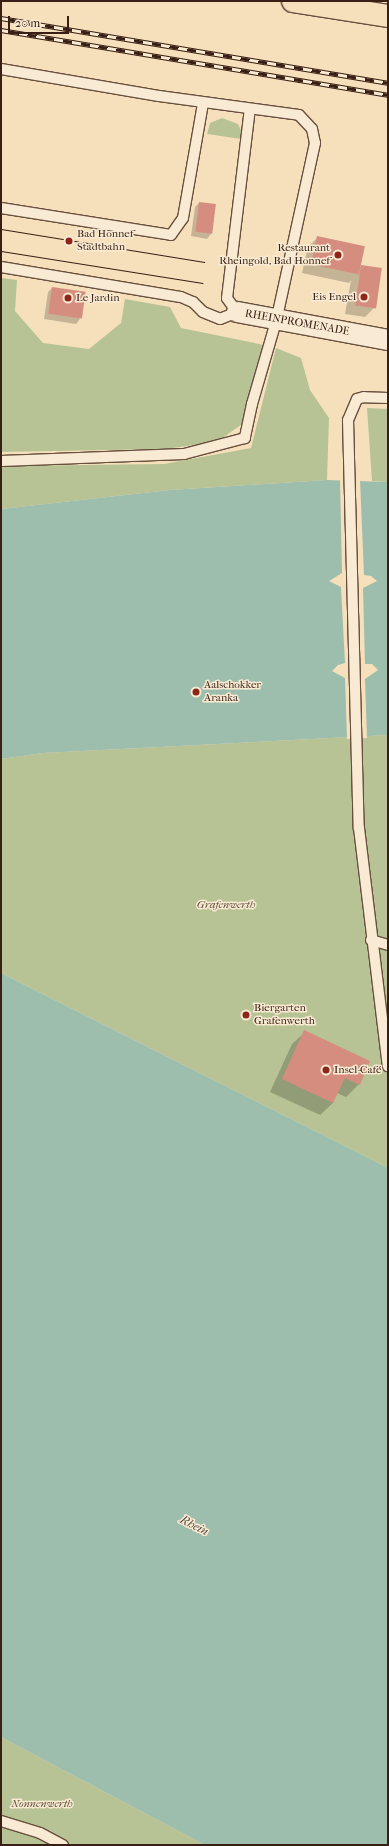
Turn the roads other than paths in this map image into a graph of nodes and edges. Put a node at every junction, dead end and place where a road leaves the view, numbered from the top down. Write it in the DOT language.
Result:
graph roads {
  1 [pos="294,1"];
  2 [pos="328,6"];
  3 [pos="388,16"];
  4 [pos="388,31"];
  5 [pos="1,69"];
  6 [pos="203,103"];
  7 [pos="250,109"];
  8 [pos="1,208"];
  9 [pos="1,267"];
  10 [pos="237,312"];
  11 [pos="277,318"];
  12 [pos="388,340"];
  13 [pos="388,398"];
  14 [pos="1,462"];
  15 [pos="371,940"];
  16 [pos="388,945"];
  17 [pos="388,1066"];
  18 [pos="1,1820"];
  19 [pos="63,1845"];
  1 -- 2 [label="highway"];
  2 -- 3 [label="highway"];
  2 -- 4 [label="highway"];
  5 -- 6 [label="lane"];
  6 -- 7 [label="lane"];
  6 -- 8 [label="lane"];
  7 -- 10 [label="lane"];
  7 -- 11 [label="lane"];
  9 -- 10 [label="lane, RHEINPROMENADE"];
  10 -- 11 [label="street, RHEINPROMENADE"];
  11 -- 12 [label="street, RHEINPROMENADE"];
  11 -- 14 [label="lane"];
  13 -- 15 [label="lane"];
  15 -- 16 [label="lane"];
  15 -- 17 [label="lane"];
  18 -- 19 [label="lane"];
}
